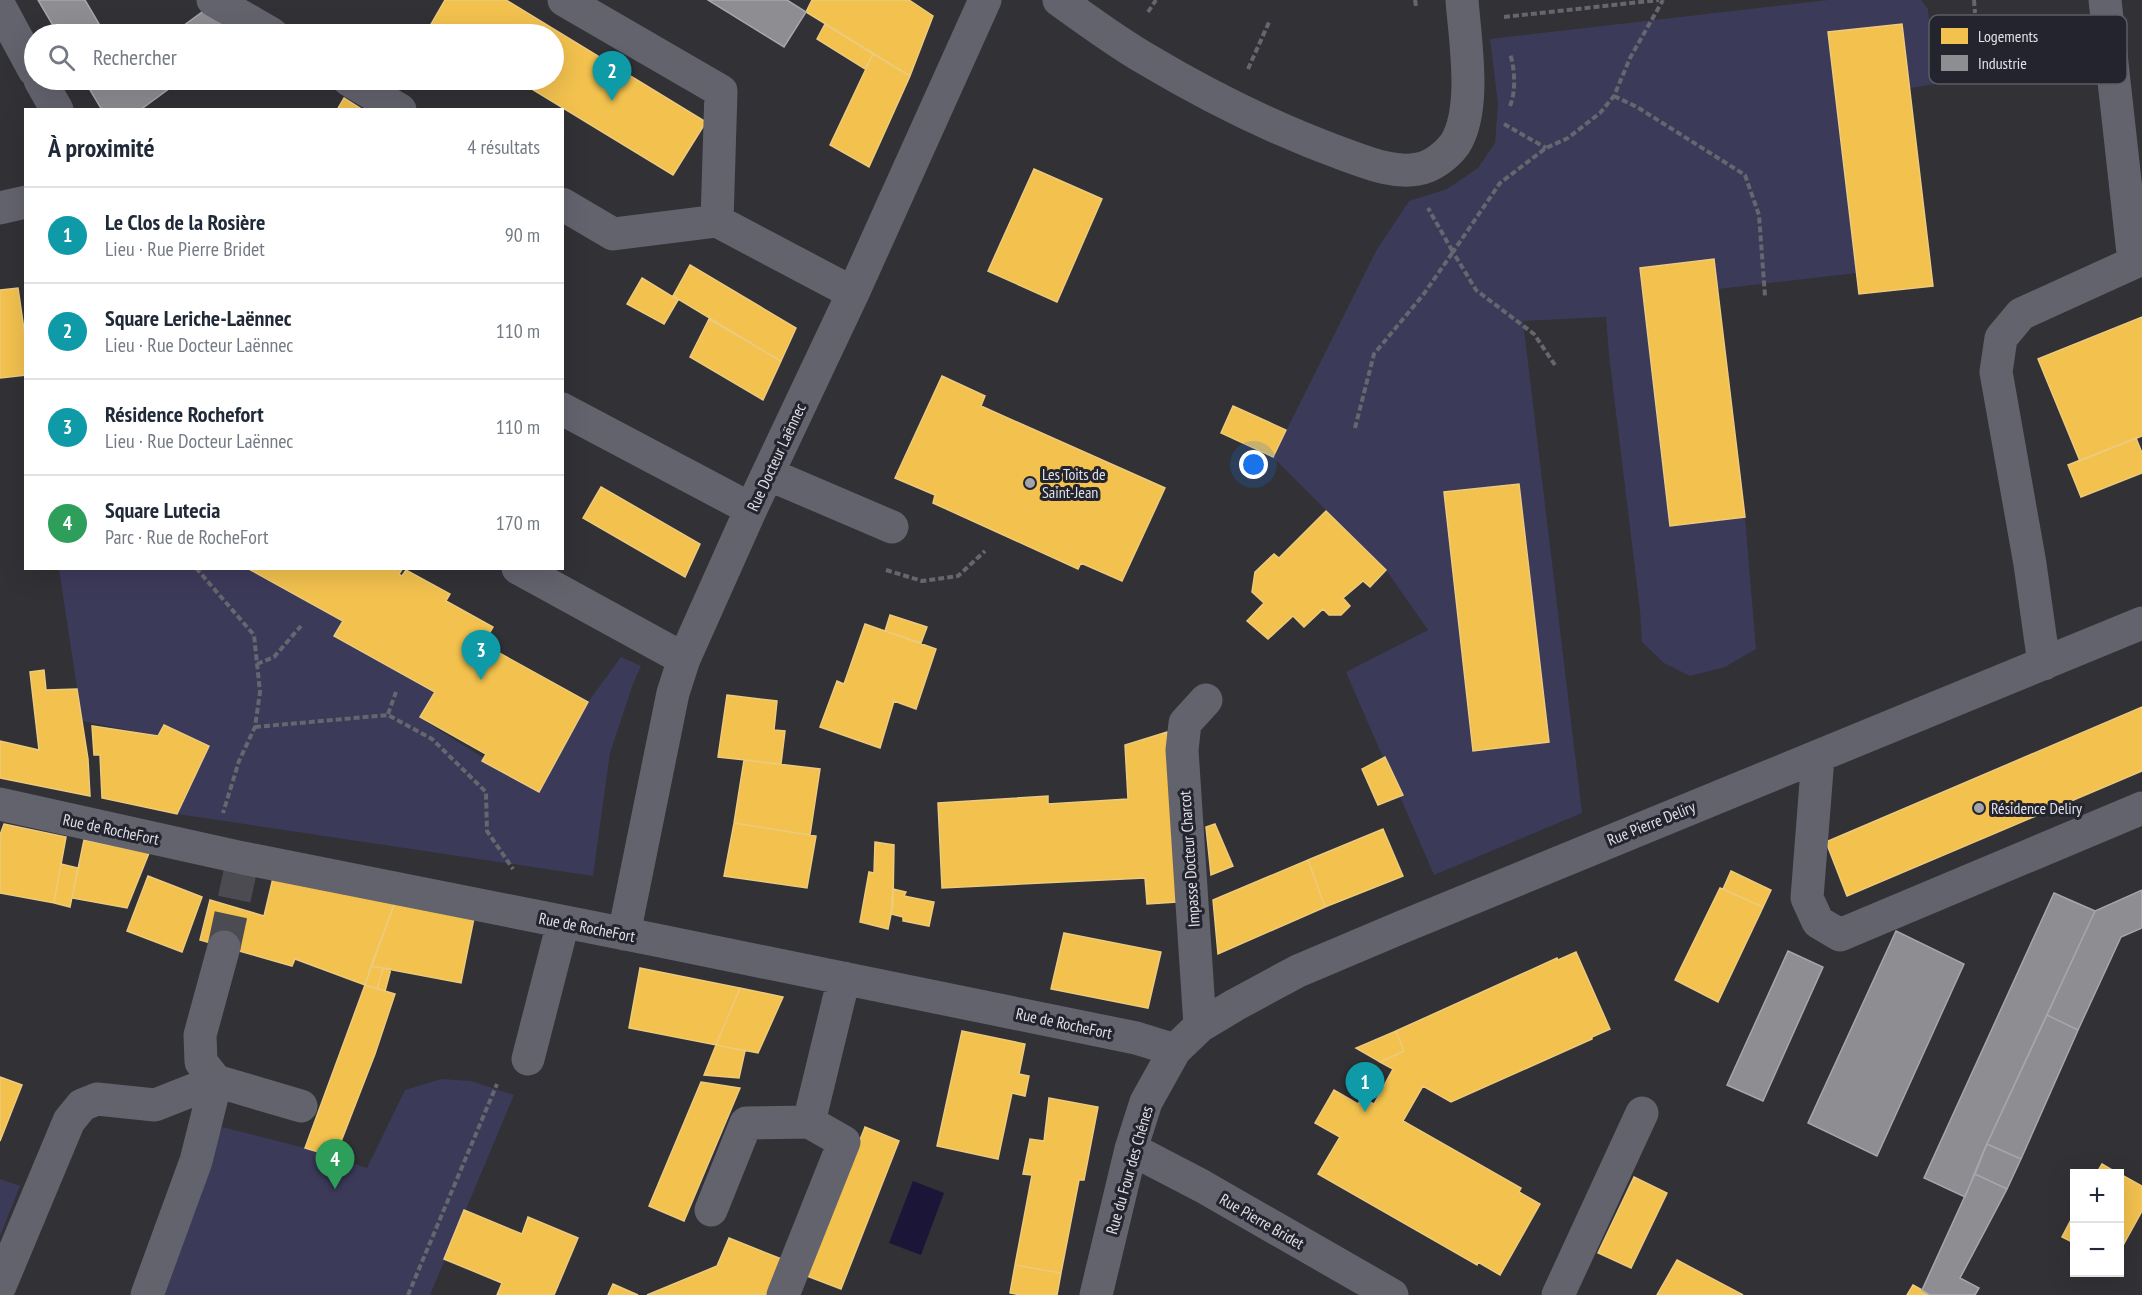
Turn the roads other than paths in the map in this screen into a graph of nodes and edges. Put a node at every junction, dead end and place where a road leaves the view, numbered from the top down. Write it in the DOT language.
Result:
graph roads {
  1 [pos="213,0"];
  2 [pos="564,0"];
  3 [pos="985,0"];
  4 [pos="1059,0"];
  5 [pos="1462,0"];
  6 [pos="2105,0"];
  7 [pos="0,7"];
  8 [pos="2107,15"];
  9 [pos="255,24"];
  10 [pos="24,51"];
  11 [pos="2116,84"];
  12 [pos="46,90"];
  13 [pos="366,90"];
  14 [pos="56,108"];
  15 [pos="397,108"];
  16 [pos="24,202"];
  17 [pos="564,205"];
  18 [pos="0,208"];
  19 [pos="717,222"];
  20 [pos="2138,260"];
  21 [pos="853,292"];
  22 [pos="564,410"];
  23 [pos="768,474"];
  24 [pos="751,509"];
  25 [pos="892,528"];
  26 [pos="522,570"];
  27 [pos="2142,623"];
  28 [pos="684,659"];
  29 [pos="2044,664"];
  30 [pos="1206,700"];
  31 [pos="1818,757"];
  32 [pos="0,804"];
  33 [pos="2142,808"];
  34 [pos="556,921"];
  35 [pos="624,934"];
  36 [pos="224,947"];
  37 [pos="844,978"];
  38 [pos="1200,1026"];
  39 [pos="1174,1050"];
  40 [pos="528,1059"];
  41 [pos="216,1081"];
  42 [pos="301,1106"];
  43 [pos="1642,1113"];
  44 [pos="809,1122"];
  45 [pos="1131,1149"];
  46 [pos="711,1210"];
  47 [pos="0,1286"];
  48 [pos="147,1295"];
  49 [pos="783,1295"];
  50 [pos="1096,1295"];
  51 [pos="1392,1295"];
  52 [pos="1558,1295"];
  1 -- 9 [label="street"];
  2 -- 19 [label="street"];
  3 -- 21 [label="street, Rue Docteur Laënnec"];
  4 -- 5 [label="street"];
  6 -- 8 [label="street"];
  7 -- 10 [label="street"];
  11 -- 20 [label="street"];
  12 -- 14 [label="street"];
  13 -- 15 [label="street"];
  16 -- 18 [label="street"];
  17 -- 19 [label="street"];
  19 -- 21 [label="street"];
  20 -- 29 [label="street"];
  21 -- 23 [label="street, Rue Docteur Laënnec"];
  22 -- 24 [label="street"];
  23 -- 24 [label="street, Rue Docteur Laënnec"];
  23 -- 25 [label="street"];
  24 -- 28 [label="street, Rue Docteur Laënnec"];
  26 -- 28 [label="street"];
  27 -- 29 [label="street, Rue Pierre Deliry"];
  28 -- 35 [label="street, Rue Docteur Laënnec"];
  29 -- 31 [label="street, Rue Pierre Deliry"];
  30 -- 38 [label="street, Impasse Docteur Charcot"];
  31 -- 33 [label="street"];
  31 -- 38 [label="street, Rue Pierre Deliry"];
  32 -- 34 [label="street, Rue de RocheFort"];
  34 -- 35 [label="street, Rue de RocheFort"];
  34 -- 40 [label="street"];
  35 -- 37 [label="street, Rue de RocheFort"];
  36 -- 41 [label="street"];
  37 -- 39 [label="street, Rue de RocheFort"];
  37 -- 44 [label="street"];
  38 -- 39 [label="street, Rue Pierre Deliry"];
  39 -- 45 [label="street, Rue du Four des Chênes"];
  41 -- 42 [label="street"];
  41 -- 47 [label="street"];
  41 -- 48 [label="street"];
  43 -- 52 [label="street"];
  44 -- 46 [label="street"];
  44 -- 49 [label="street"];
  45 -- 50 [label="street, Rue du Four des Chênes"];
  45 -- 51 [label="street, Rue Pierre Bridet"];
}
